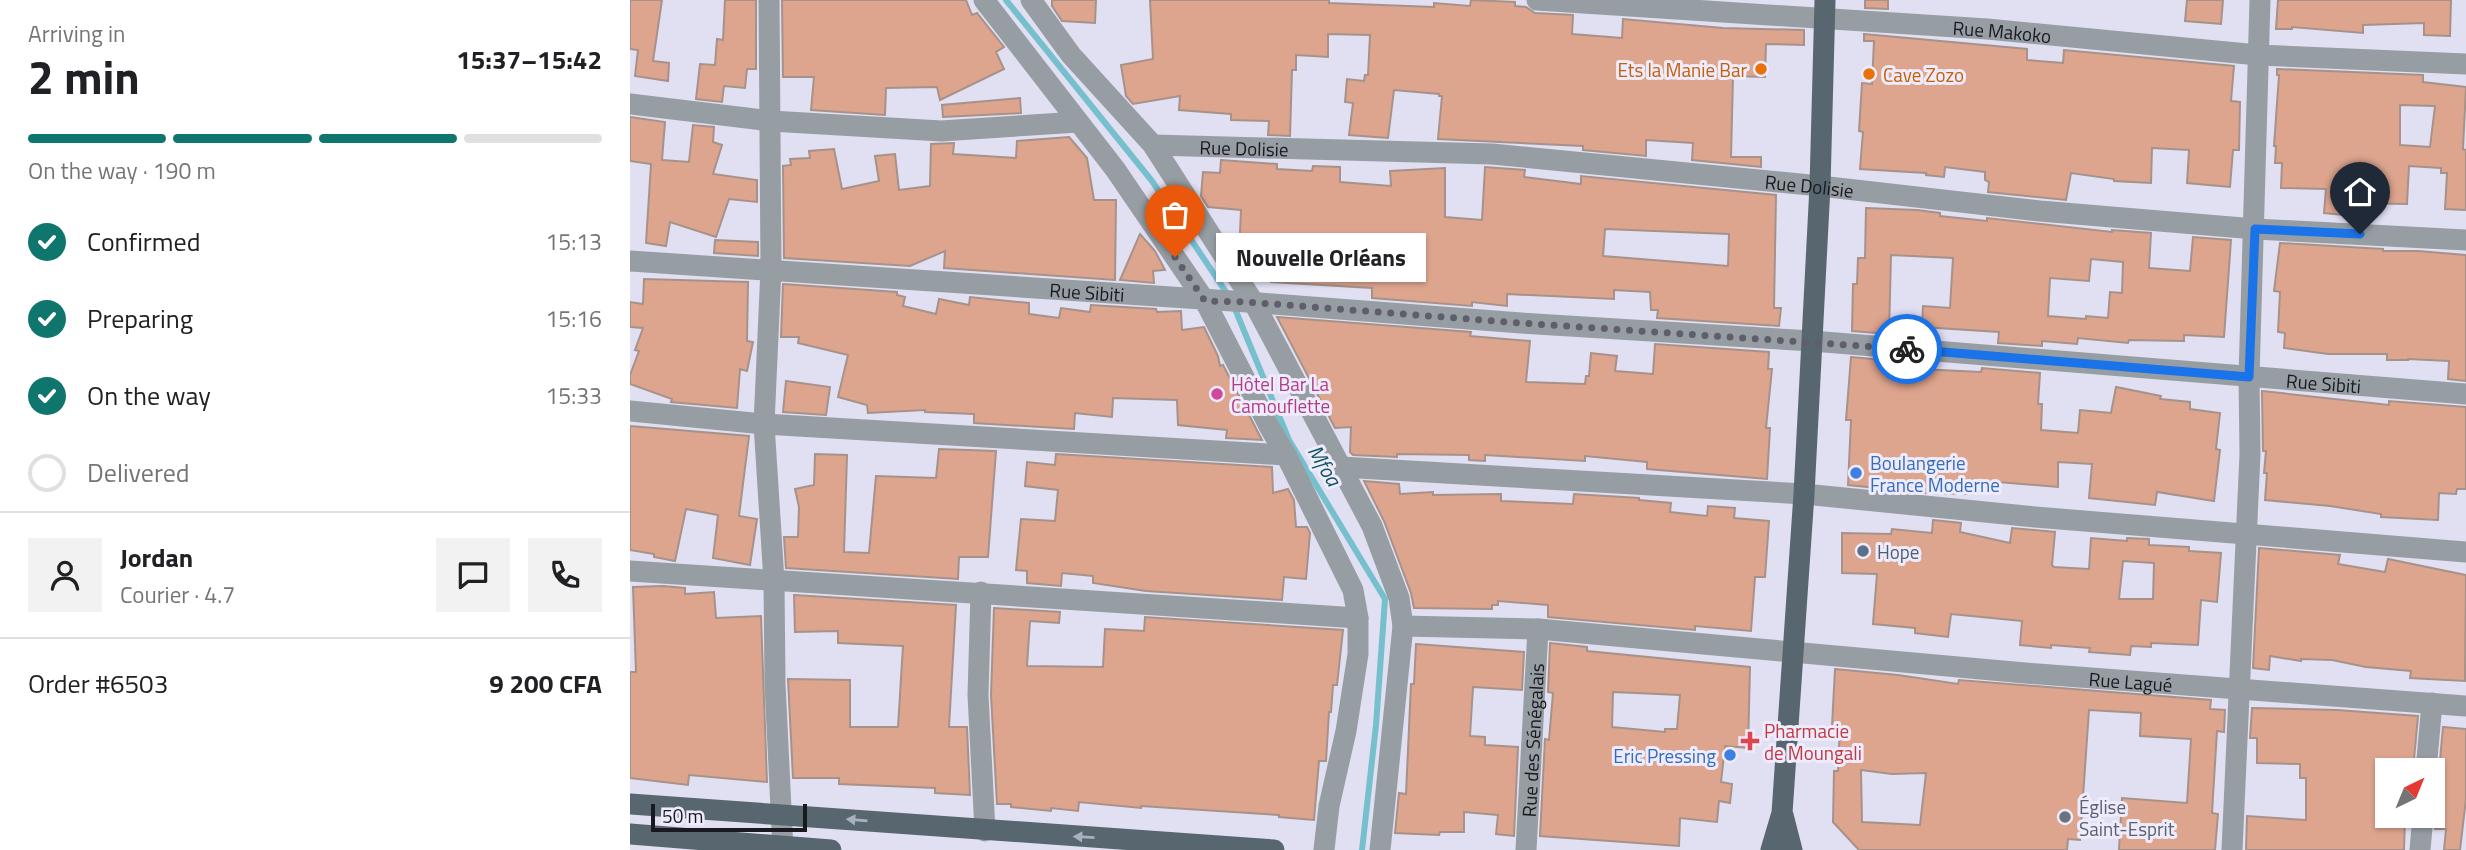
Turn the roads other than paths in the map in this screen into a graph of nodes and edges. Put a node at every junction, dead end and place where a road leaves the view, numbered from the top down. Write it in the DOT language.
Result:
graph roads {
  1 [pos="769,0"];
  2 [pos="984,0"];
  3 [pos="1031,0"];
  4 [pos="1536,0"];
  5 [pos="2260,0"];
  6 [pos="1824,9"];
  7 [pos="2258,55"];
  8 [pos="2466,64"];
  9 [pos="630,104"];
  10 [pos="771,121"];
  11 [pos="1079,122"];
  12 [pos="1153,145"];
  13 [pos="1820,186"];
  14 [pos="2255,229"];
  15 [pos="2466,240"];
  16 [pos="630,261"];
  17 [pos="771,269"];
  18 [pos="1205,301"];
  19 [pos="1250,302"];
  20 [pos="1812,341"];
  21 [pos="2249,377"];
  22 [pos="2466,394"];
  23 [pos="630,411"];
  24 [pos="764,424"];
  25 [pos="1286,455"];
  26 [pos="1340,467"];
  27 [pos="1804,494"];
  28 [pos="2248,535"];
  29 [pos="2466,552"];
  30 [pos="630,571"];
  31 [pos="774,581"];
  32 [pos="981,592"];
  33 [pos="1358,618"];
  34 [pos="1403,626"];
  35 [pos="1538,629"];
  36 [pos="1794,652"];
  37 [pos="2241,689"];
  38 [pos="2432,703"];
  39 [pos="2466,706"];
  40 [pos="2427,758"];
  41 [pos="630,804"];
  42 [pos="783,813"];
  43 [pos="1782,813"];
  44 [pos="2422,828"];
  45 [pos="985,831"];
  46 [pos="630,834"];
  47 [pos="783,848"];
  48 [pos="831,850"];
  49 [pos="1274,850"];
  50 [pos="1324,850"];
  51 [pos="1380,850"];
  52 [pos="1526,850"];
  53 [pos="1772,850"];
  54 [pos="1793,850"];
  55 [pos="2232,850"];
  56 [pos="2420,850"];
  1 -- 10 [label="street"];
  2 -- 11 [label="street"];
  3 -- 12 [label="street"];
  4 -- 6 [label="street, Rue Makoko"];
  5 -- 7 [label="street"];
  6 -- 7 [label="street, Rue Makoko"];
  6 -- 13 [label="main road"];
  7 -- 8 [label="street, Rue Makoko"];
  7 -- 14 [label="street"];
  9 -- 10 [label="street"];
  10 -- 11 [label="street"];
  10 -- 17 [label="street"];
  11 -- 18 [label="street"];
  12 -- 13 [label="street, Rue Dolisie"];
  12 -- 19 [label="street"];
  13 -- 14 [label="street, Rue Dolisie"];
  13 -- 20 [label="main road"];
  14 -- 15 [label="street, Rue Dolisie"];
  14 -- 21 [label="street"];
  16 -- 17 [label="street, Rue Sibiti"];
  17 -- 18 [label="street, Rue Sibiti"];
  17 -- 24 [label="street"];
  18 -- 19 [label="street, Rue Sibiti"];
  18 -- 25 [label="street"];
  19 -- 20 [label="street, Rue Sibiti"];
  19 -- 26 [label="street"];
  20 -- 21 [label="street, Rue Sibiti"];
  20 -- 27 [label="main road"];
  21 -- 22 [label="street, Rue Sibiti"];
  21 -- 28 [label="street"];
  23 -- 24 [label="street"];
  24 -- 25 [label="street"];
  24 -- 31 [label="street"];
  25 -- 33 [label="street"];
  26 -- 27 [label="street"];
  26 -- 34 [label="street"];
  27 -- 28 [label="street"];
  27 -- 36 [label="main road"];
  28 -- 29 [label="street"];
  28 -- 37 [label="street"];
  30 -- 31 [label="street"];
  31 -- 32 [label="street"];
  31 -- 42 [label="street"];
  32 -- 33 [label="street"];
  32 -- 45 [label="street"];
  33 -- 50 [label="street"];
  34 -- 35 [label="street, Rue Lagué"];
  34 -- 51 [label="street"];
  35 -- 36 [label="street, Rue Lagué"];
  35 -- 52 [label="street, Rue des Sénégalais"];
  36 -- 37 [label="street, Rue Lagué"];
  36 -- 43 [label="main road"];
  37 -- 38 [label="street, Rue Lagué"];
  37 -- 55 [label="street"];
  38 -- 39 [label="street, Rue Lagué"];
  38 -- 40 [label="street"];
  41 -- 42 [label="main road"];
  45 -- 42 [label="main road, one-way"];
  42 -- 47 [label="street"];
  43 -- 53 [label="main road"];
  43 -- 54 [label="main road"];
  44 -- 56 [label="street"];
  49 -- 45 [label="main road, one-way"];
  46 -- 47 [label="main road"];
  47 -- 48 [label="main road"];
}
